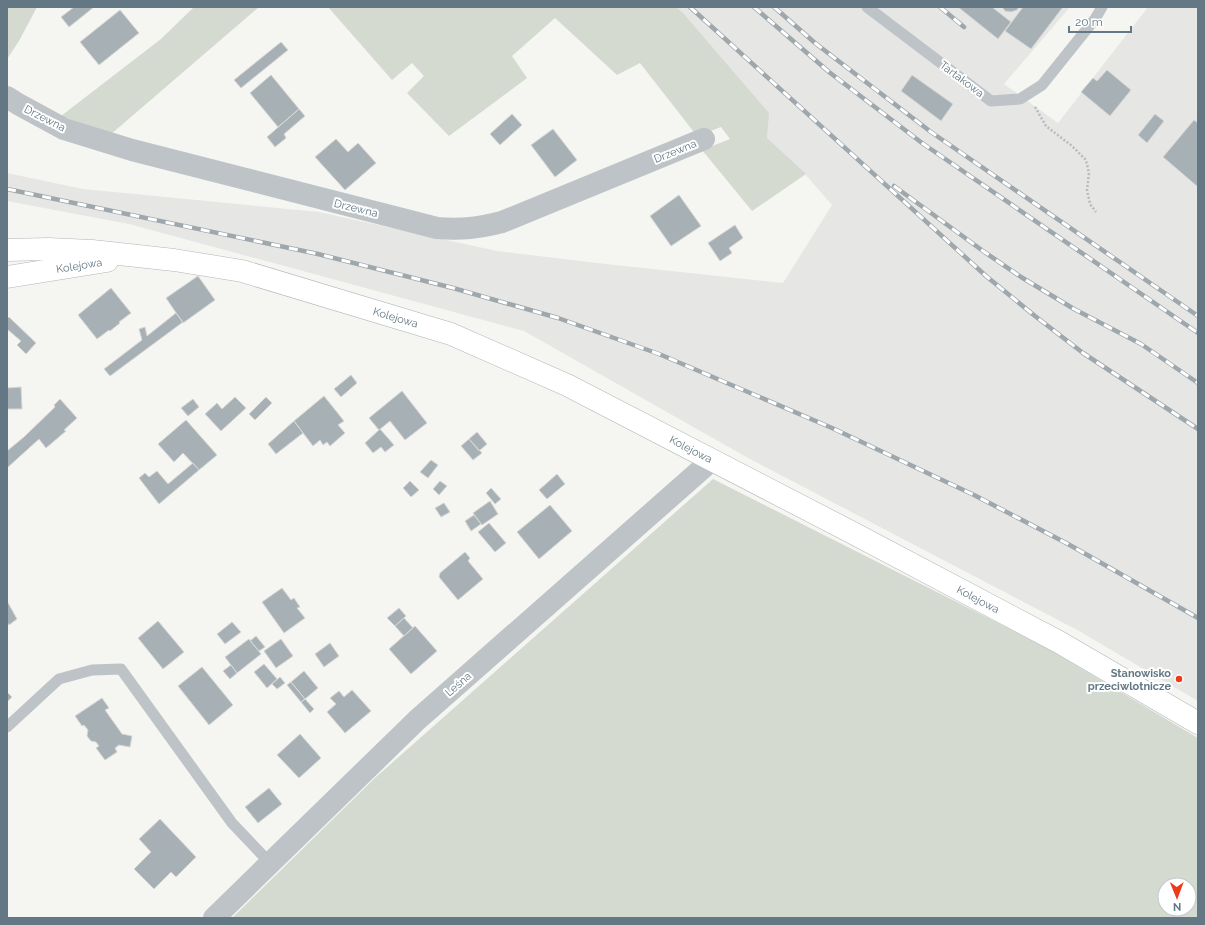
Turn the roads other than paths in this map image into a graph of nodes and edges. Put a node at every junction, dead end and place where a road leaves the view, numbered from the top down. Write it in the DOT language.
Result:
graph roads {
  1 [pos="867,7"];
  2 [pos="1102,7"];
  3 [pos="7,97"];
  4 [pos="704,139"];
  5 [pos="7,250"];
  6 [pos="152,258"];
  7 [pos="7,277"];
  8 [pos="712,460"];
  9 [pos="1198,723"];
  10 [pos="7,727"];
  11 [pos="270,863"];
  12 [pos="214,918"];
  1 -- 2 [label="lane, Tartakowa"];
  3 -- 4 [label="street, Drzewna"];
  5 -- 6 [label="street, Kolejowa"];
  6 -- 7 [label="street, Kolejowa"];
  6 -- 8 [label="street, Kolejowa"];
  8 -- 9 [label="street, Kolejowa"];
  8 -- 11 [label="street, Leśna"];
  10 -- 11 [label="lane"];
  11 -- 12 [label="street, Leśna"];
}
